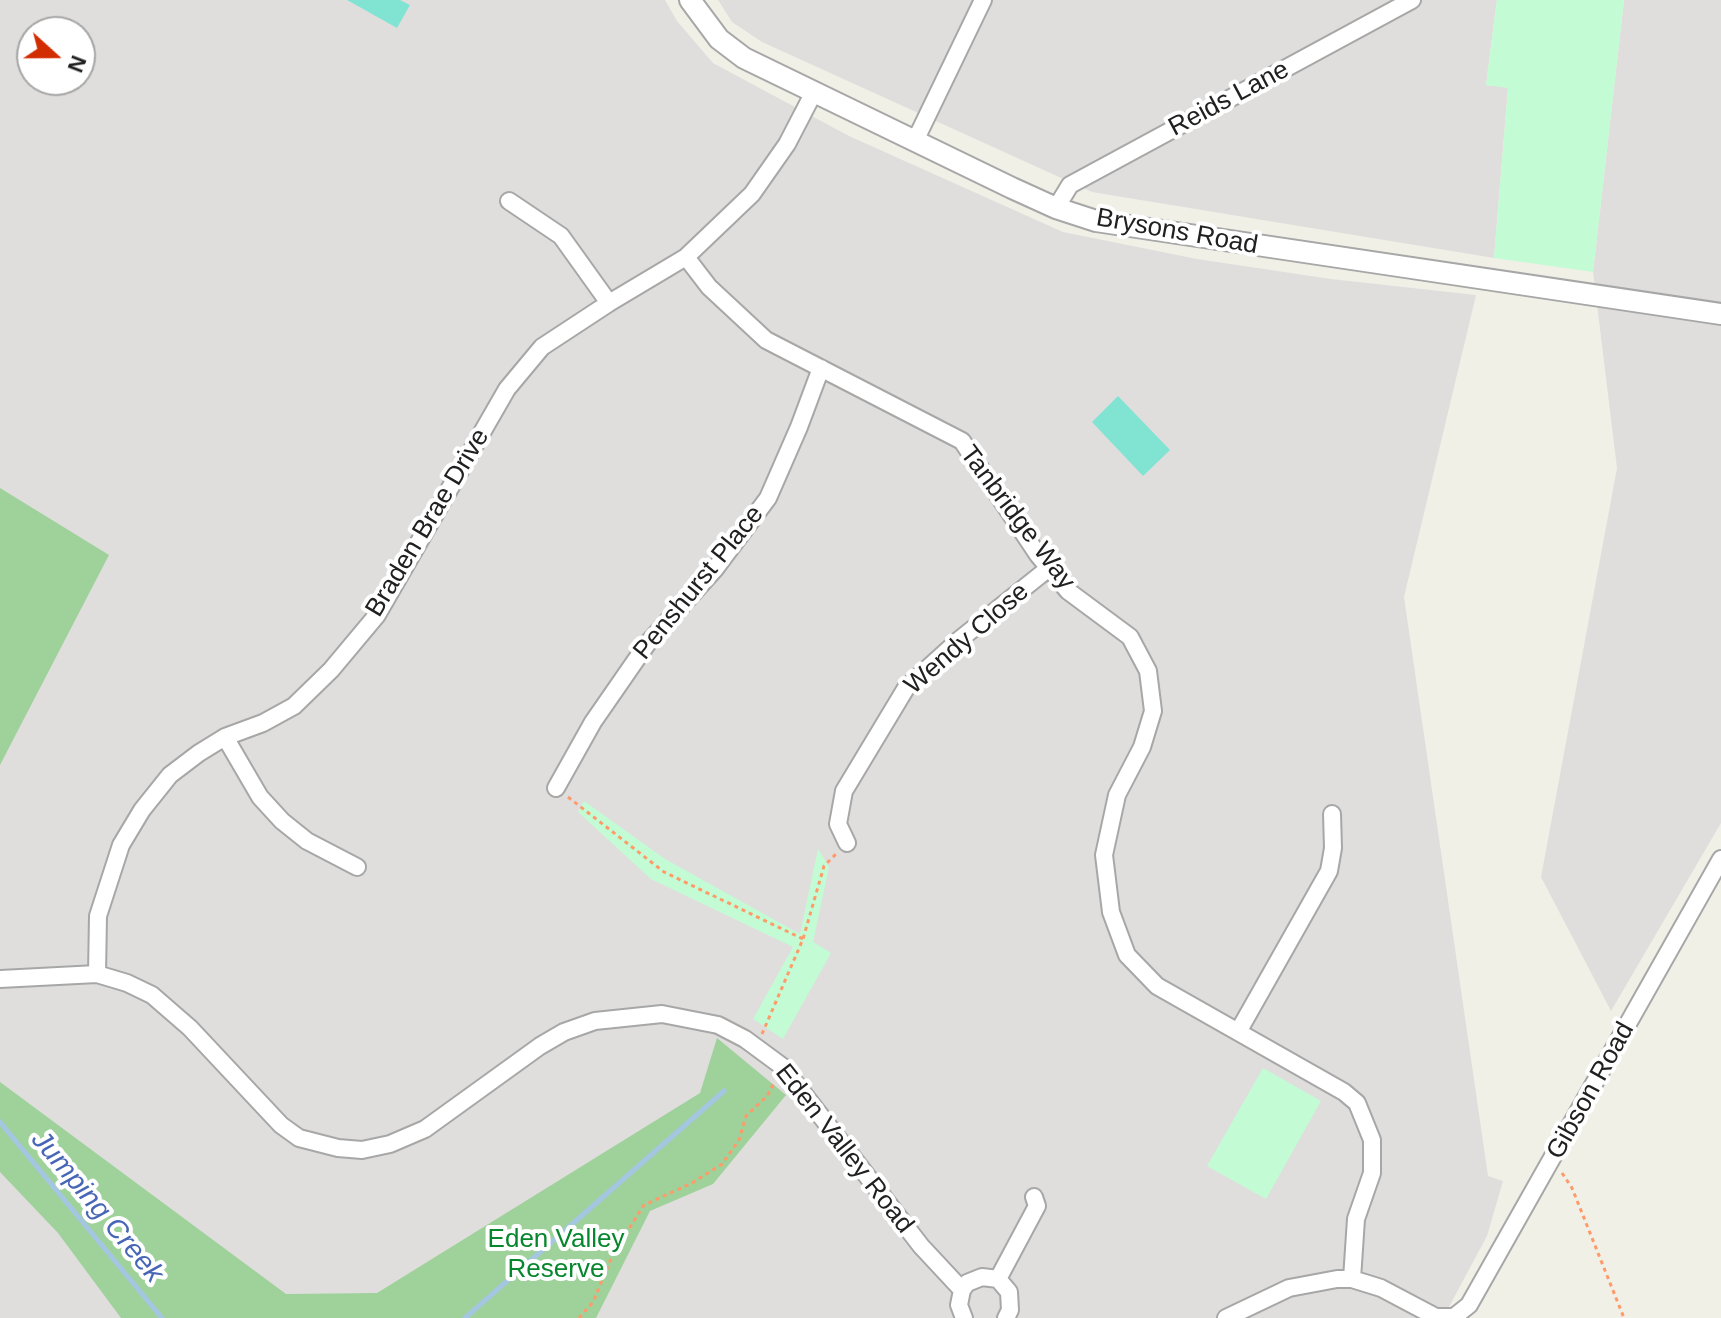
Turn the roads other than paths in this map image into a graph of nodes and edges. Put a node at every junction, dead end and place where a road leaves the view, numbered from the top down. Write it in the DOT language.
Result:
graph roads {
  1 [pos="690,0"];
  2 [pos="983,0"];
  3 [pos="1412,0"];
  4 [pos="814,92"];
  5 [pos="915,141"];
  6 [pos="509,201"];
  7 [pos="1056,208"];
  8 [pos="686,257"];
  9 [pos="609,303"];
  10 [pos="1721,314"];
  11 [pos="821,368"];
  12 [pos="1049,568"];
  13 [pos="225,737"];
  14 [pos="556,788"];
  15 [pos="1332,814"];
  16 [pos="847,843"];
  17 [pos="1721,859"];
  18 [pos="357,867"];
  19 [pos="97,974"];
  20 [pos="0,979"];
  21 [pos="1238,1032"];
  22 [pos="1039,1202"];
  23 [pos="998,1279"];
  24 [pos="1352,1279"];
  25 [pos="962,1290"];
  26 [pos="1454,1317"];
  27 [pos="964,1318"];
  28 [pos="1006,1318"];
  29 [pos="1226,1318"];
  1 -- 4 [label="street, Brysons Road"];
  2 -- 5 [label="street"];
  3 -- 7 [label="street, Reids Lane"];
  4 -- 5 [label="street, Brysons Road"];
  4 -- 8 [label="street, Braden Brae Drive"];
  5 -- 7 [label="street, Brysons Road"];
  6 -- 9 [label="street"];
  7 -- 10 [label="street, Brysons Road"];
  8 -- 9 [label="street, Braden Brae Drive"];
  8 -- 11 [label="street, Tanbridge Way"];
  9 -- 13 [label="street, Braden Brae Drive"];
  11 -- 12 [label="street, Tanbridge Way"];
  11 -- 14 [label="street, Penshurst Place"];
  12 -- 16 [label="street, Wendy Close"];
  12 -- 21 [label="street, Tanbridge Way"];
  13 -- 18 [label="street"];
  13 -- 19 [label="street, Braden Brae Drive"];
  15 -- 21 [label="street"];
  17 -- 26 [label="street, Gibson Road"];
  19 -- 20 [label="street, Eden Valley Road"];
  19 -- 25 [label="street, Eden Valley Road"];
  21 -- 24 [label="street, Tanbridge Way"];
  22 -- 23 [label="street"];
  23 -- 25 [label="street"];
  23 -- 28 [label="street"];
  24 -- 26 [label="street"];
  24 -- 29 [label="street"];
  25 -- 27 [label="street"];
}
